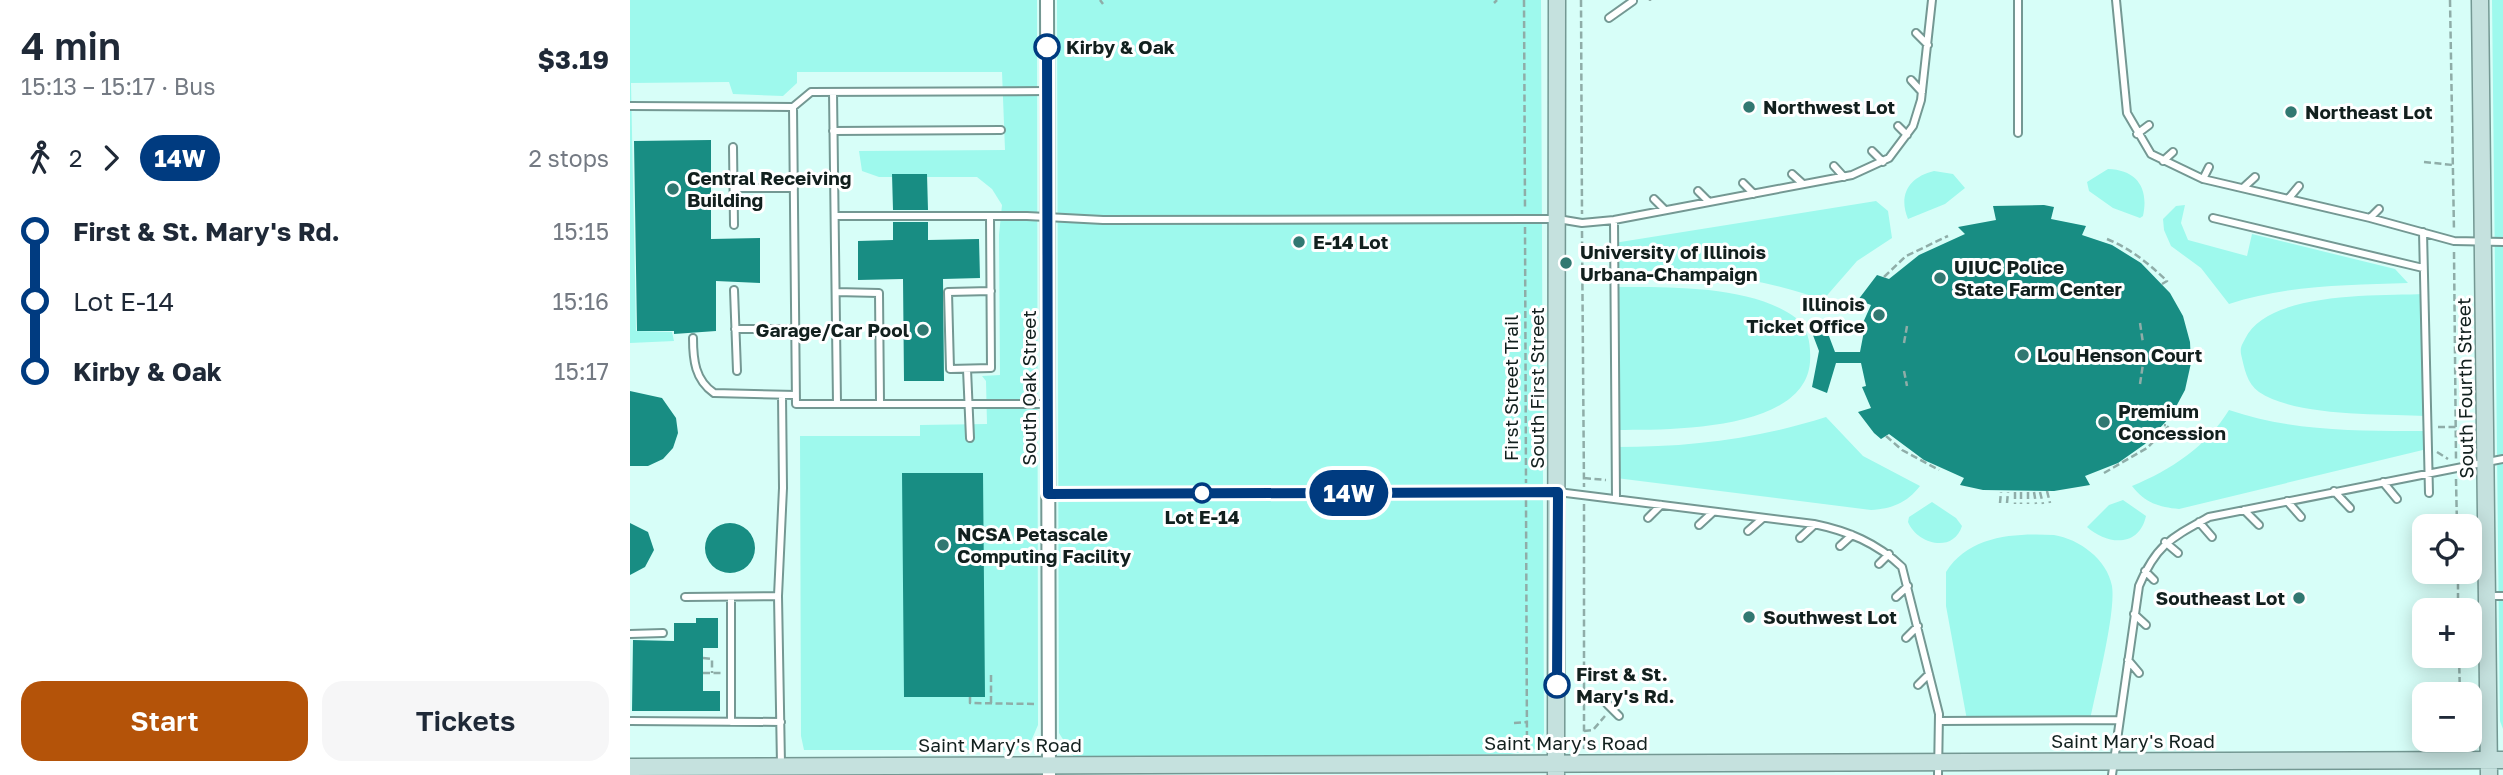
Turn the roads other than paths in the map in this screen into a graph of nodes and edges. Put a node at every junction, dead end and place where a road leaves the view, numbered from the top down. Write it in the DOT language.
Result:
graph roads {
  1 [pos="1047,0"];
  2 [pos="1557,0"];
  3 [pos="1932,0"];
  4 [pos="2018,0"];
  5 [pos="2116,0"];
  6 [pos="2480,0"];
  7 [pos="1633,1"];
  8 [pos="1609,18"];
  9 [pos="1916,33"];
  10 [pos="1928,45"];
  11 [pos="1911,80"];
  12 [pos="2133,86"];
  13 [pos="1048,91"];
  14 [pos="833,92"];
  15 [pos="1922,92"];
  16 [pos="2124,94"];
  17 [pos="631,106"];
  18 [pos="793,107"];
  19 [pos="2148,125"];
  20 [pos="1898,126"];
  21 [pos="1001,130"];
  22 [pos="834,131"];
  23 [pos="2018,133"];
  24 [pos="2137,134"];
  25 [pos="1908,135"];
  26 [pos="733,147"];
  27 [pos="1872,151"];
  28 [pos="2172,152"];
  29 [pos="2163,161"];
  30 [pos="1883,162"];
  31 [pos="1834,166"];
  32 [pos="2209,167"];
  33 [pos="1792,174"];
  34 [pos="1844,177"];
  35 [pos="2255,177"];
  36 [pos="2203,179"];
  37 [pos="1742,183"];
  38 [pos="1803,184"];
  39 [pos="2299,186"];
  40 [pos="734,188"];
  41 [pos="794,188"];
  42 [pos="2243,188"];
  43 [pos="1698,191"];
  44 [pos="1754,194"];
  45 [pos="2289,198"];
  46 [pos="1654,199"];
  47 [pos="2338,201"];
  48 [pos="1709,202"];
  49 [pos="2331,208"];
  50 [pos="2379,209"];
  51 [pos="1665,210"];
  52 [pos="835,216"];
  53 [pos="990,217"];
  54 [pos="1048,217"];
  55 [pos="2213,218"];
  56 [pos="2370,218"];
  57 [pos="1558,219"];
  58 [pos="1614,220"];
  59 [pos="734,225"];
  60 [pos="2423,232"];
  61 [pos="2484,241"];
  62 [pos="2503,242"];
  63 [pos="2423,268"];
  64 [pos="734,290"];
  65 [pos="991,291"];
  66 [pos="836,292"];
  67 [pos="735,329"];
  68 [pos="795,329"];
  69 [pos="693,338"];
  70 [pos="967,369"];
  71 [pos="737,371"];
  72 [pos="782,395"];
  73 [pos="796,395"];
  74 [pos="880,402"];
  75 [pos="837,403"];
  76 [pos="969,404"];
  77 [pos="1048,404"];
  78 [pos="970,438"];
  79 [pos="2503,459"];
  80 [pos="2486,464"];
  81 [pos="2428,472"];
  82 [pos="2383,481"];
  83 [pos="2334,491"];
  84 [pos="1558,492"];
  85 [pos="2429,493"];
  86 [pos="1048,494"];
  87 [pos="1616,499"];
  88 [pos="2397,499"];
  89 [pos="2287,501"];
  90 [pos="1661,505"];
  91 [pos="2350,508"];
  92 [pos="2245,510"];
  93 [pos="1713,512"];
  94 [pos="2301,517"];
  95 [pos="1648,518"];
  96 [pos="1763,518"];
  97 [pos="2199,522"];
  98 [pos="1814,524"];
  99 [pos="1699,525"];
  100 [pos="2259,525"];
  101 [pos="1748,531"];
  102 [pos="1852,535"];
  103 [pos="2212,537"];
  104 [pos="1800,538"];
  105 [pos="2165,542"];
  106 [pos="1840,546"];
  107 [pos="2178,553"];
  108 [pos="1889,554"];
  109 [pos="1879,564"];
  110 [pos="2145,571"];
  111 [pos="2154,580"];
  112 [pos="1908,586"];
  113 [pos="778,596"];
  114 [pos="2496,596"];
  115 [pos="685,597"];
  116 [pos="731,597"];
  117 [pos="1896,597"];
  118 [pos="2134,614"];
  119 [pos="2146,625"];
  120 [pos="1918,626"];
  121 [pos="723,632"];
  122 [pos="731,632"];
  123 [pos="663,633"];
  124 [pos="630,634"];
  125 [pos="1906,638"];
  126 [pos="2127,660"];
  127 [pos="2139,673"];
  128 [pos="1929,674"];
  129 [pos="1918,685"];
  130 [pos="1607,704"];
  131 [pos="1619,716"];
  132 [pos="2119,720"];
  133 [pos="630,721"];
  134 [pos="1939,721"];
  135 [pos="731,722"];
  136 [pos="781,722"];
  137 [pos="2494,765"];
  138 [pos="630,766"];
  139 [pos="781,766"];
  140 [pos="2255,768"];
  141 [pos="1555,769"];
  142 [pos="1754,769"];
  143 [pos="1938,769"];
  144 [pos="2112,769"];
  145 [pos="709,771"];
  146 [pos="734,771"];
  147 [pos="1049,771"];
  1 -- 13 [label="street, South Oak Street"];
  2 -- 57 [label="main road, South First Street"];
  3 -- 10 [label="lane"];
  4 -- 23 [label="lane"];
  5 -- 16 [label="lane"];
  6 -- 61 [label="main road, South Fourth Street"];
  7 -- 8 [label="lane"];
  9 -- 10 [label="lane"];
  10 -- 15 [label="lane"];
  11 -- 15 [label="lane"];
  12 -- 16 [label="lane"];
  13 -- 14 [label="lane"];
  13 -- 54 [label="street, South Oak Street"];
  14 -- 18 [label="lane"];
  14 -- 22 [label="lane"];
  15 -- 25 [label="lane"];
  16 -- 24 [label="lane"];
  17 -- 18 [label="lane"];
  18 -- 41 [label="lane"];
  19 -- 24 [label="lane"];
  20 -- 25 [label="lane"];
  21 -- 22 [label="lane"];
  22 -- 52 [label="lane"];
  24 -- 29 [label="lane"];
  25 -- 30 [label="lane"];
  26 -- 40 [label="lane"];
  27 -- 30 [label="lane"];
  28 -- 29 [label="lane"];
  29 -- 36 [label="lane"];
  30 -- 34 [label="lane"];
  31 -- 34 [label="lane"];
  32 -- 36 [label="lane"];
  33 -- 38 [label="lane"];
  34 -- 38 [label="lane"];
  35 -- 42 [label="lane"];
  36 -- 42 [label="lane"];
  37 -- 44 [label="lane"];
  38 -- 44 [label="lane"];
  39 -- 45 [label="lane"];
  40 -- 41 [label="lane"];
  40 -- 59 [label="lane"];
  41 -- 68 [label="lane"];
  42 -- 45 [label="lane"];
  43 -- 48 [label="lane"];
  44 -- 48 [label="lane"];
  45 -- 49 [label="lane"];
  46 -- 51 [label="lane"];
  47 -- 49 [label="lane"];
  48 -- 51 [label="lane"];
  49 -- 56 [label="lane"];
  50 -- 56 [label="lane"];
  51 -- 58 [label="lane"];
  52 -- 53 [label="lane"];
  52 -- 66 [label="lane"];
  53 -- 54 [label="lane"];
  53 -- 65 [label="lane"];
  54 -- 57 [label="lane"];
  54 -- 77 [label="street, South Oak Street"];
  55 -- 63 [label="lane"];
  56 -- 60 [label="lane"];
  57 -- 58 [label="lane"];
  57 -- 84 [label="main road, South First Street"];
  58 -- 87 [label="lane"];
  60 -- 61 [label="lane"];
  60 -- 63 [label="lane"];
  61 -- 62 [label="lane"];
  61 -- 80 [label="main road, South Fourth Street"];
  63 -- 81 [label="lane"];
  64 -- 67 [label="lane"];
  65 -- 70 [label="lane"];
  65 -- 70 [label="lane"];
  66 -- 74 [label="lane"];
  66 -- 75 [label="lane"];
  67 -- 68 [label="lane"];
  67 -- 71 [label="lane"];
  68 -- 73 [label="lane"];
  69 -- 72 [label="lane"];
  70 -- 76 [label="lane"];
  72 -- 73 [label="lane"];
  72 -- 113 [label="lane"];
  73 -- 75 [label="lane"];
  74 -- 75 [label="lane"];
  74 -- 76 [label="lane"];
  76 -- 77 [label="lane"];
  76 -- 78 [label="lane"];
  77 -- 86 [label="street, South Oak Street"];
  79 -- 80 [label="lane"];
  80 -- 81 [label="lane"];
  80 -- 114 [label="main road, South Fourth Street"];
  81 -- 82 [label="lane"];
  81 -- 85 [label="lane"];
  82 -- 83 [label="lane"];
  82 -- 88 [label="lane"];
  83 -- 89 [label="lane"];
  83 -- 91 [label="lane"];
  84 -- 86 [label="lane"];
  84 -- 87 [label="lane"];
  84 -- 141 [label="main road, South First Street"];
  86 -- 147 [label="street, South Oak Street"];
  87 -- 90 [label="lane"];
  89 -- 92 [label="lane"];
  89 -- 94 [label="lane"];
  90 -- 93 [label="lane"];
  90 -- 95 [label="lane"];
  92 -- 97 [label="lane"];
  92 -- 100 [label="lane"];
  93 -- 96 [label="lane"];
  93 -- 99 [label="lane"];
  96 -- 98 [label="lane"];
  96 -- 101 [label="lane"];
  97 -- 103 [label="lane"];
  97 -- 105 [label="lane"];
  98 -- 102 [label="lane"];
  98 -- 104 [label="lane"];
  102 -- 106 [label="lane"];
  102 -- 108 [label="lane"];
  105 -- 107 [label="lane"];
  105 -- 110 [label="lane"];
  108 -- 109 [label="lane"];
  108 -- 112 [label="lane"];
  110 -- 111 [label="lane"];
  110 -- 118 [label="lane"];
  112 -- 117 [label="lane"];
  112 -- 120 [label="lane"];
  113 -- 116 [label="lane"];
  113 -- 136 [label="lane"];
  114 -- 137 [label="main road, South Fourth Street"];
  115 -- 116 [label="lane"];
  116 -- 122 [label="lane"];
  118 -- 119 [label="lane"];
  118 -- 126 [label="lane"];
  120 -- 125 [label="lane"];
  120 -- 128 [label="lane"];
  121 -- 122 [label="lane"];
  122 -- 135 [label="lane"];
  123 -- 124 [label="lane"];
  126 -- 127 [label="lane"];
  126 -- 132 [label="lane"];
  128 -- 129 [label="lane"];
  128 -- 134 [label="lane"];
  130 -- 131 [label="lane"];
  132 -- 134 [label="lane"];
  132 -- 144 [label="lane"];
  133 -- 135 [label="lane"];
  134 -- 143 [label="lane"];
  135 -- 136 [label="lane"];
  136 -- 139 [label="lane"];
  137 -- 140 [label="main road, Saint Mary's Road"];
  138 -- 145 [label="main road, Saint Mary's Road"];
  139 -- 146 [label="main road, Saint Mary's Road"];
  139 -- 147 [label="main road, Saint Mary's Road"];
  140 -- 144 [label="main road, Saint Mary's Road"];
  141 -- 142 [label="main road, Saint Mary's Road"];
  141 -- 147 [label="main road, Saint Mary's Road"];
  142 -- 143 [label="main road, Saint Mary's Road"];
  143 -- 144 [label="main road, Saint Mary's Road"];
  145 -- 146 [label="main road, Saint Mary's Road"];
}
